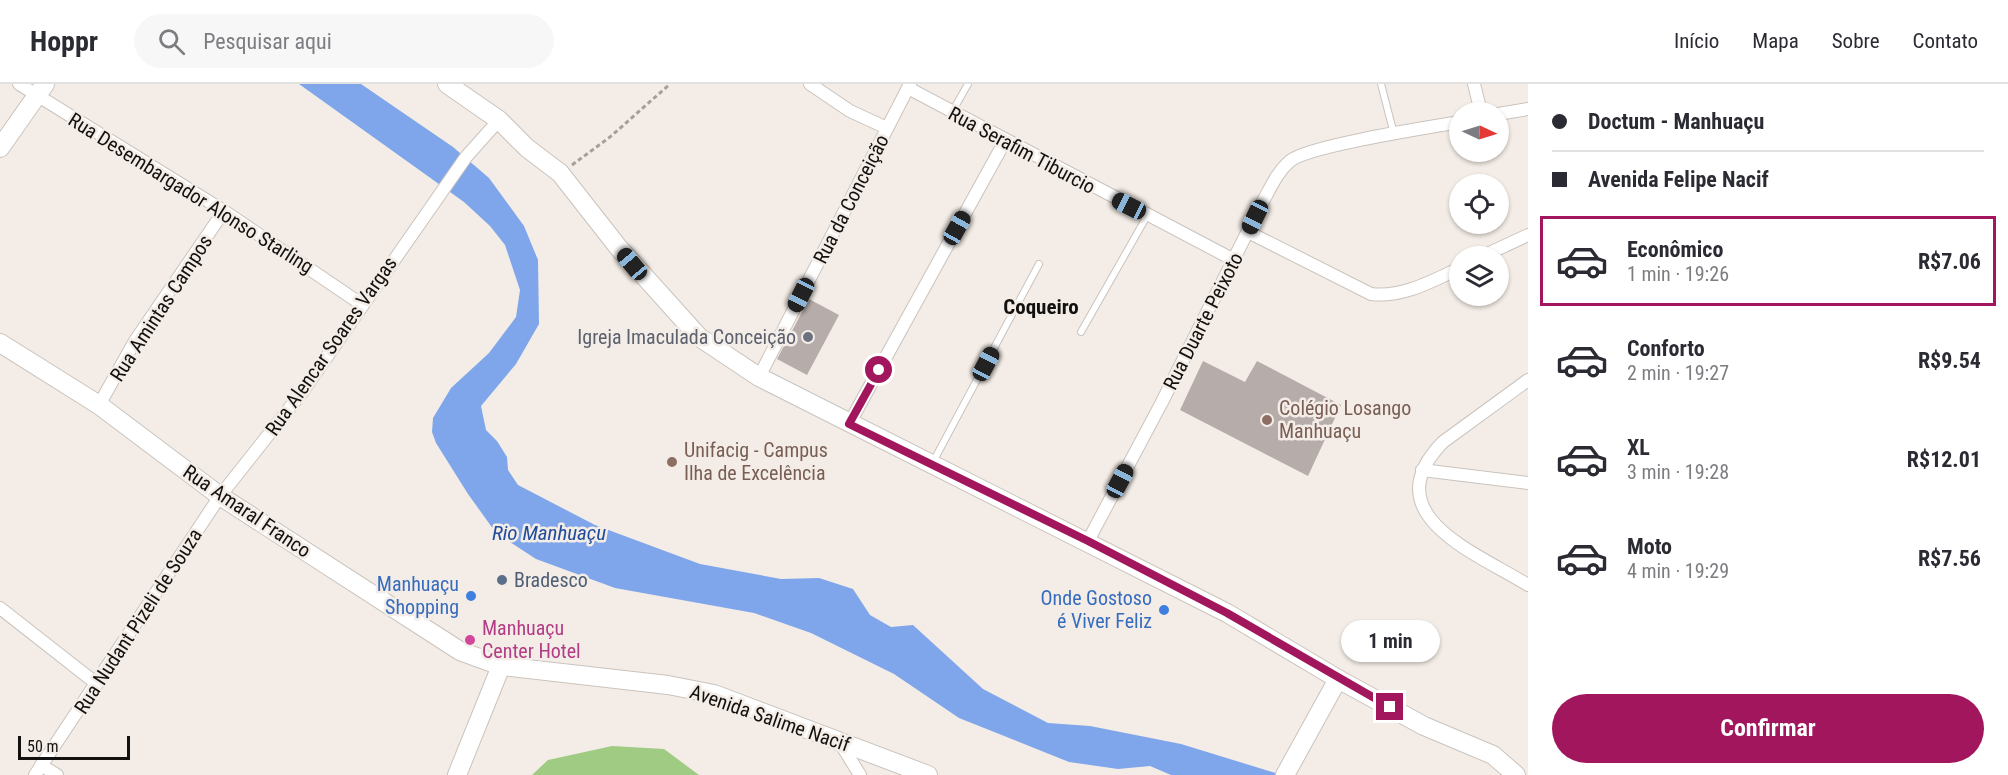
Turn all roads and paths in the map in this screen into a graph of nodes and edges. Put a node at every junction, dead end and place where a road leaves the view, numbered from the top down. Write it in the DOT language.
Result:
graph roads {
  1 [pos="19,84"];
  2 [pos="447,84"];
  3 [pos="670,84"];
  4 [pos="810,84"];
  5 [pos="968,84"];
  6 [pos="1381,84"];
  7 [pos="1474,84"];
  8 [pos="909,86"];
  9 [pos="41,90"];
  10 [pos="1478,102"];
  11 [pos="1528,109"];
  12 [pos="1509,112"];
  13 [pos="952,113"];
  14 [pos="499,120"];
  15 [pos="1449,124"];
  16 [pos="887,128"];
  17 [pos="1394,134"];
  18 [pos="1005,141"];
  19 [pos="0,148"];
  20 [pos="561,173"];
  21 [pos="224,211"];
  22 [pos="1147,216"];
  23 [pos="1248,232"];
  24 [pos="1528,235"];
  25 [pos="1504,246"];
  26 [pos="1234,260"];
  27 [pos="1039,264"];
  28 [pos="1449,273"];
  29 [pos="362,304"];
  30 [pos="1081,332"];
  31 [pos="0,343"];
  32 [pos="759,377"];
  33 [pos="1528,380"];
  34 [pos="99,405"];
  35 [pos="849,424"];
  36 [pos="932,464"];
  37 [pos="1422,470"];
  38 [pos="1528,483"];
  39 [pos="220,496"];
  40 [pos="1088,541"];
  41 [pos="1528,585"];
  42 [pos="0,608"];
  43 [pos="501,666"];
  44 [pos="1338,679"];
  45 [pos="97,684"];
  46 [pos="839,741"];
  47 [pos="38,770"];
  48 [pos="1286,772"];
  49 [pos="57,775"];
  50 [pos="457,775"];
  51 [pos="860,775"];
  52 [pos="928,775"];
  53 [pos="1516,775"];
  1 -- 9 [label="street, Rua Desembargador Alonso Starling"];
  2 -- 14 [label="street"];
  3 -- 20 [label="path"];
  4 -- 16 [label="street"];
  5 -- 13 [label="lane"];
  6 -- 17 [label="lane"];
  7 -- 10 [label="street"];
  8 -- 13 [label="street, Rua Serafim Tiburcio"];
  8 -- 16 [label="street, Rua da Conceição"];
  9 -- 19 [label="street"];
  9 -- 21 [label="street, Rua Desembargador Alonso Starling"];
  11 -- 12 [label="street"];
  13 -- 18 [label="street, Rua Serafim Tiburcio"];
  14 -- 20 [label="street"];
  14 -- 29 [label="street, Rua Alencar Soares Vargas"];
  15 -- 17 [label="street, Rua Duarte Peixoto"];
  16 -- 32 [label="street, Rua da Conceição"];
  17 -- 23 [label="street, Rua Duarte Peixoto"];
  18 -- 22 [label="street, Rua Serafim Tiburcio"];
  18 -- 35 [label="street"];
  20 -- 32 [label="street"];
  21 -- 29 [label="street, Rua Desembargador Alonso Starling"];
  21 -- 34 [label="street, Rua Amintas Campos"];
  22 -- 26 [label="street, Rua Serafim Tiburcio"];
  22 -- 30 [label="lane"];
  23 -- 26 [label="street, Rua Duarte Peixoto"];
  23 -- 28 [label="street"];
  24 -- 25 [label="street"];
  26 -- 40 [label="street, Rua Duarte Peixoto"];
  27 -- 36 [label="lane"];
  29 -- 39 [label="street, Rua Alencar Soares Vargas"];
  31 -- 34 [label="street, Rua Amaral Franco"];
  32 -- 35 [label="street"];
  33 -- 37 [label="street"];
  34 -- 39 [label="street, Rua Amaral Franco"];
  35 -- 36 [label="street"];
  36 -- 40 [label="street"];
  37 -- 38 [label="street"];
  37 -- 41 [label="street"];
  39 -- 43 [label="street, Rua Amaral Franco"];
  39 -- 45 [label="street, Rua Nudant Pizeli de Souza"];
  40 -- 44 [label="street"];
  42 -- 45 [label="street"];
  43 -- 46 [label="street, Avenida Salime Nacif"];
  43 -- 50 [label="street"];
  44 -- 48 [label="street"];
  44 -- 53 [label="street"];
  45 -- 47 [label="street, Rua Nudant Pizeli de Souza"];
  46 -- 51 [label="street"];
  46 -- 52 [label="street, Avenida Salime Nacif"];
  47 -- 49 [label="street"];
}
